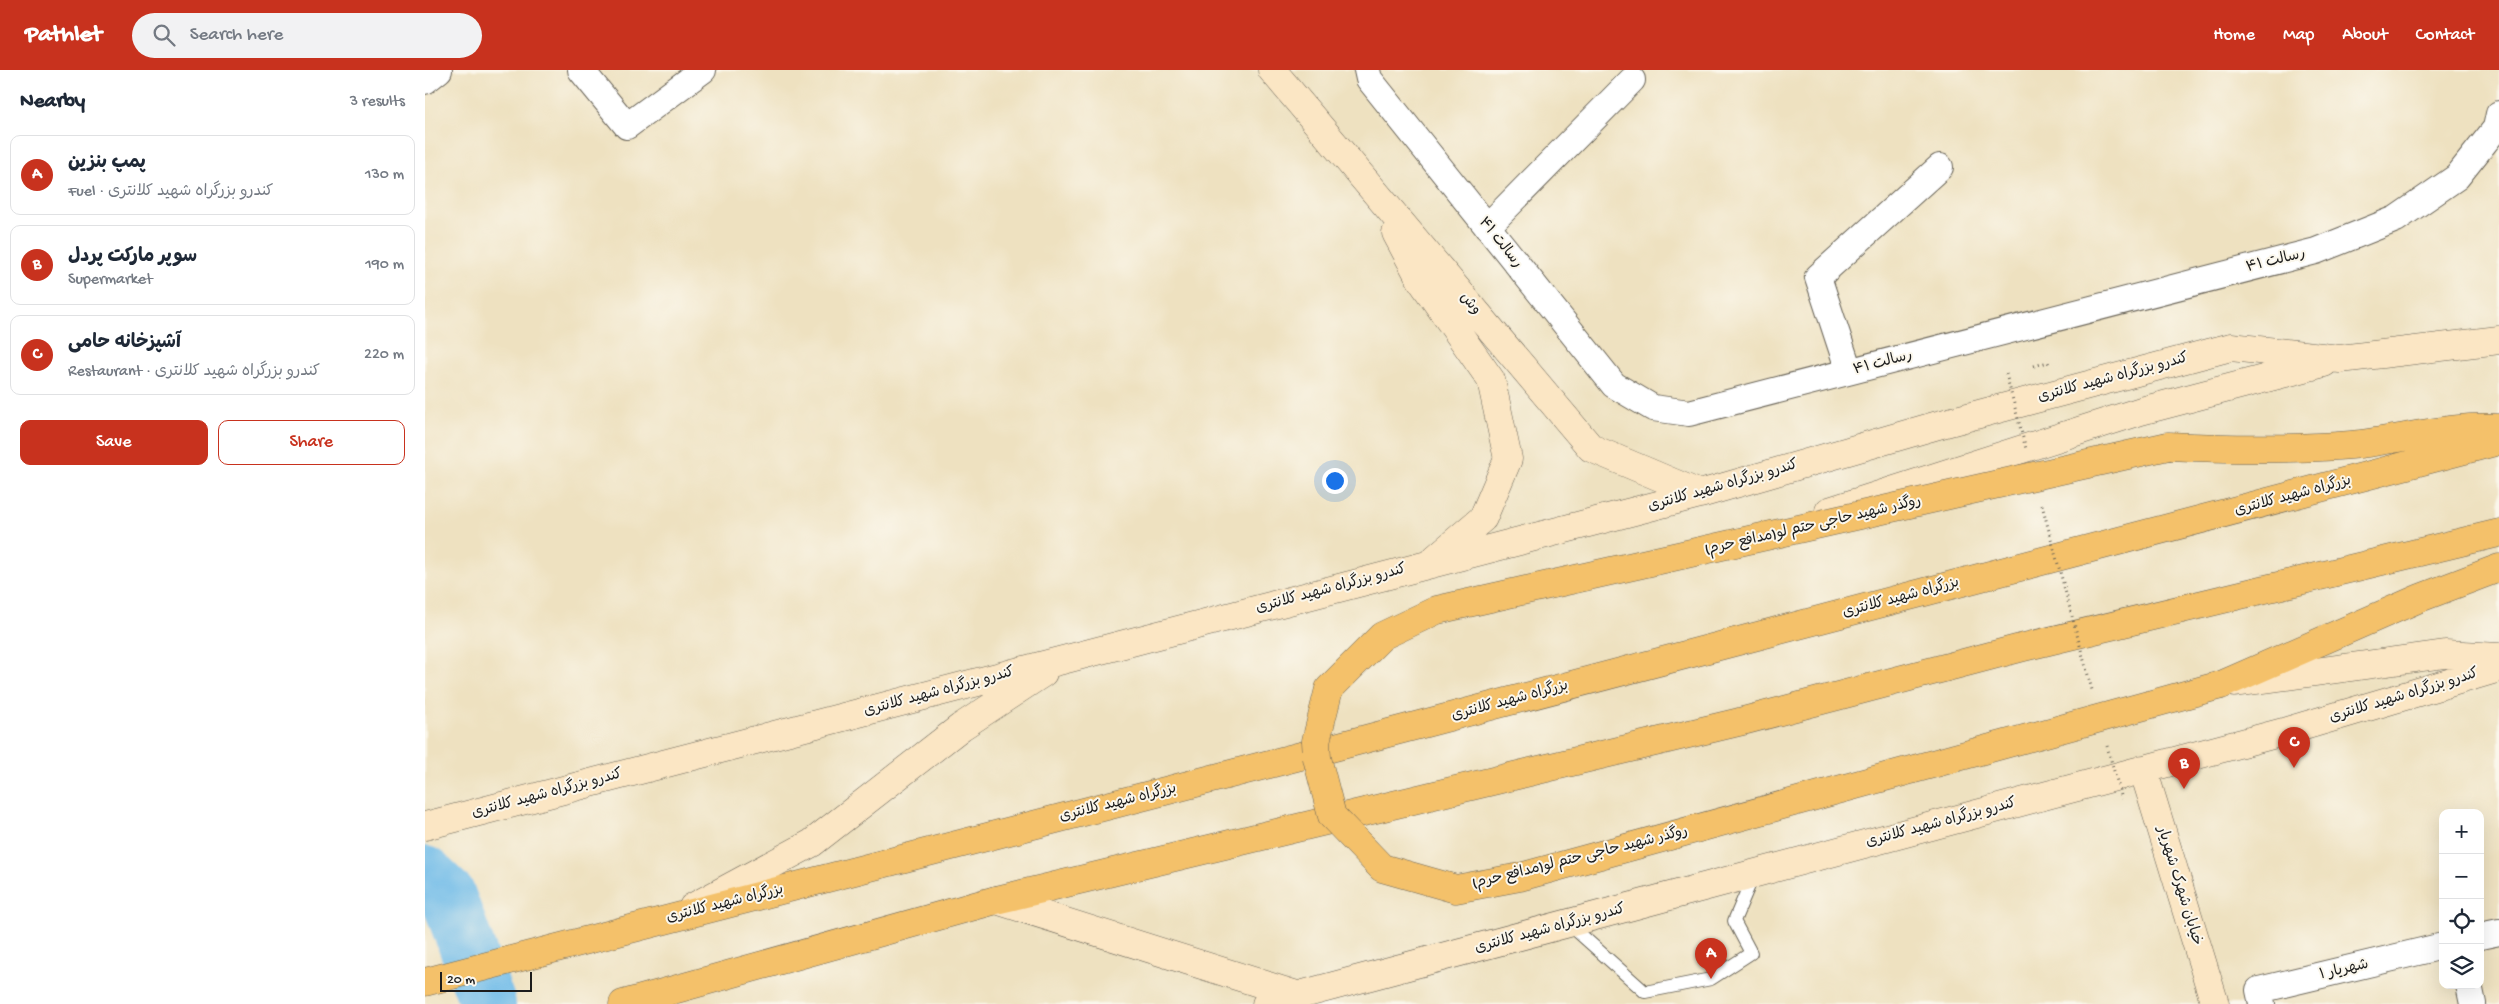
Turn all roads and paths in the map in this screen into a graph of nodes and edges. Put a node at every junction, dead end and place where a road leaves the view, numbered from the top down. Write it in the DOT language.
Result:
graph roads {
  1 [pos="439,70"];
  2 [pos="581,70"];
  3 [pos="703,70"];
  4 [pos="1272,70"];
  5 [pos="1367,70"];
  6 [pos="1632,80"];
  7 [pos="425,81"];
  8 [pos="2499,114"];
  9 [pos="1940,167"];
  10 [pos="1373,187"];
  11 [pos="1487,227"];
  12 [pos="2499,340"];
  13 [pos="2340,359"];
  14 [pos="1849,372"];
  15 [pos="2006,374"];
  16 [pos="2499,428"];
  17 [pos="2499,442"];
  18 [pos="2027,450"];
  19 [pos="1700,494"];
  20 [pos="2039,497"];
  21 [pos="2499,533"];
  22 [pos="1721,546"];
  23 [pos="1432,562"];
  24 [pos="2499,568"];
  25 [pos="2499,657"];
  26 [pos="1061,661"];
  27 [pos="2499,668"];
  28 [pos="2221,685"];
  29 [pos="2093,695"];
  30 [pos="2106,742"];
  31 [pos="2143,769"];
  32 [pos="2122,799"];
  33 [pos="427,825"];
  34 [pos="1754,874"];
  35 [pos="996,900"];
  36 [pos="677,916"];
  37 [pos="1569,924"];
  38 [pos="2499,932"];
  39 [pos="2484,935"];
  40 [pos="2439,947"];
  41 [pos="437,979"];
  42 [pos="2470,989"];
  43 [pos="1300,996"];
  44 [pos="623,1004"];
  45 [pos="1266,1004"];
  46 [pos="2215,1004"];
  47 [pos="2262,1004"];
  48 [pos="2473,1004"];
  1 -- 7 [label="street"];
  2 -- 3 [label="street"];
  4 -- 10 [label="main road, وش"];
  5 -- 11 [label="street, ۴۱ رسالت"];
  6 -- 11 [label="street"];
  8 -- 14 [label="street, ۴۱ رسالت"];
  9 -- 14 [label="street"];
  10 -- 19 [label="main road, وش"];
  10 -- 23 [label="main road"];
  11 -- 14 [label="street, ۴۱ رسالت"];
  12 -- 13 [label="main road"];
  13 -- 19 [label="main road, کندرو بزرگراه شهید کلانتری"];
  13 -- 22 [label="main road, bridge"];
  15 -- 18 [label="path, bridge"];
  16 -- 22 [label="highway, روگذر شهید حاجی حتم لو(مدافع حرم), bridge"];
  17 -- 36 [label="highway, بزرگراه شهید کلانتری"];
  19 -- 23 [label="main road, کندرو بزرگراه شهید کلانتری"];
  20 -- 29 [label="path, bridge"];
  21 -- 35 [label="highway"];
  22 -- 28 [label="highway, روگذر شهید حاجی حتم لو(مدافع حرم), bridge"];
  23 -- 26 [label="main road, کندرو بزرگراه شهید کلانتری"];
  24 -- 28 [label="highway, روگذر شهید حاجی حتم لو(مدافع حرم)"];
  25 -- 28 [label="main road"];
  26 -- 33 [label="main road, کندرو بزرگراه شهید کلانتری"];
  26 -- 36 [label="main road"];
  27 -- 31 [label="main road, کندرو بزرگراه شهید کلانتری"];
  30 -- 32 [label="path, bridge"];
  31 -- 34 [label="main road, کندرو بزرگراه شهید کلانتری"];
  31 -- 46 [label="main road, خیابان شهرک شهریار"];
  34 -- 37 [label="main road, کندرو بزرگراه شهید کلانتری"];
  34 -- 37 [label="lane"];
  35 -- 43 [label="main road"];
  35 -- 44 [label="highway"];
  36 -- 41 [label="highway, بزرگراه شهید کلانتری"];
  37 -- 43 [label="main road, کندرو بزرگراه شهید کلانتری"];
  38 -- 39 [label="street"];
  40 -- 47 [label="street, ۱ شهریار"];
  42 -- 48 [label="street"];
  43 -- 45 [label="main road, کندرو بزرگراه شهید کلانتری"];
}
